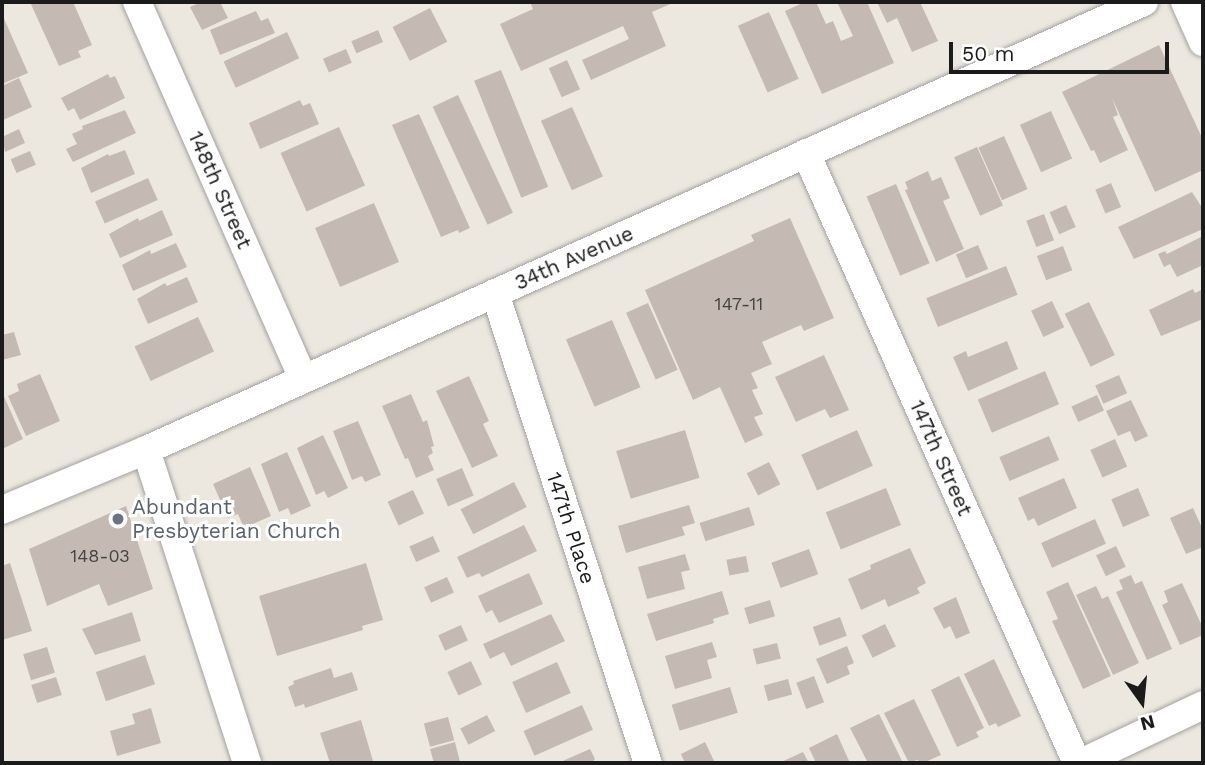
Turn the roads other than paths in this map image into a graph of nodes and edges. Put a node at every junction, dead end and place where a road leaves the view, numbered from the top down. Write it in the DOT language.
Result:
graph roads {
  1 [pos="137,2"];
  2 [pos="1144,2"];
  3 [pos="1185,2"];
  4 [pos="1203,42"];
  5 [pos="806,153"];
  6 [pos="495,293"];
  7 [pos="303,379"];
  8 [pos="146,450"];
  9 [pos="2,510"];
  10 [pos="1203,705"];
  11 [pos="247,763"];
  12 [pos="648,763"];
  13 [pos="1079,763"];
  1 -- 7 [label="street, 148th Street"];
  2 -- 5 [label="street, 34th Avenue"];
  3 -- 4 [label="street"];
  5 -- 6 [label="street, 34th Avenue"];
  5 -- 13 [label="street, 147th Street"];
  6 -- 7 [label="street, 34th Avenue"];
  6 -- 12 [label="street, 147th Place"];
  7 -- 8 [label="street, 34th Avenue"];
  8 -- 9 [label="street, 34th Avenue"];
  8 -- 11 [label="street"];
  10 -- 13 [label="street"];
}
